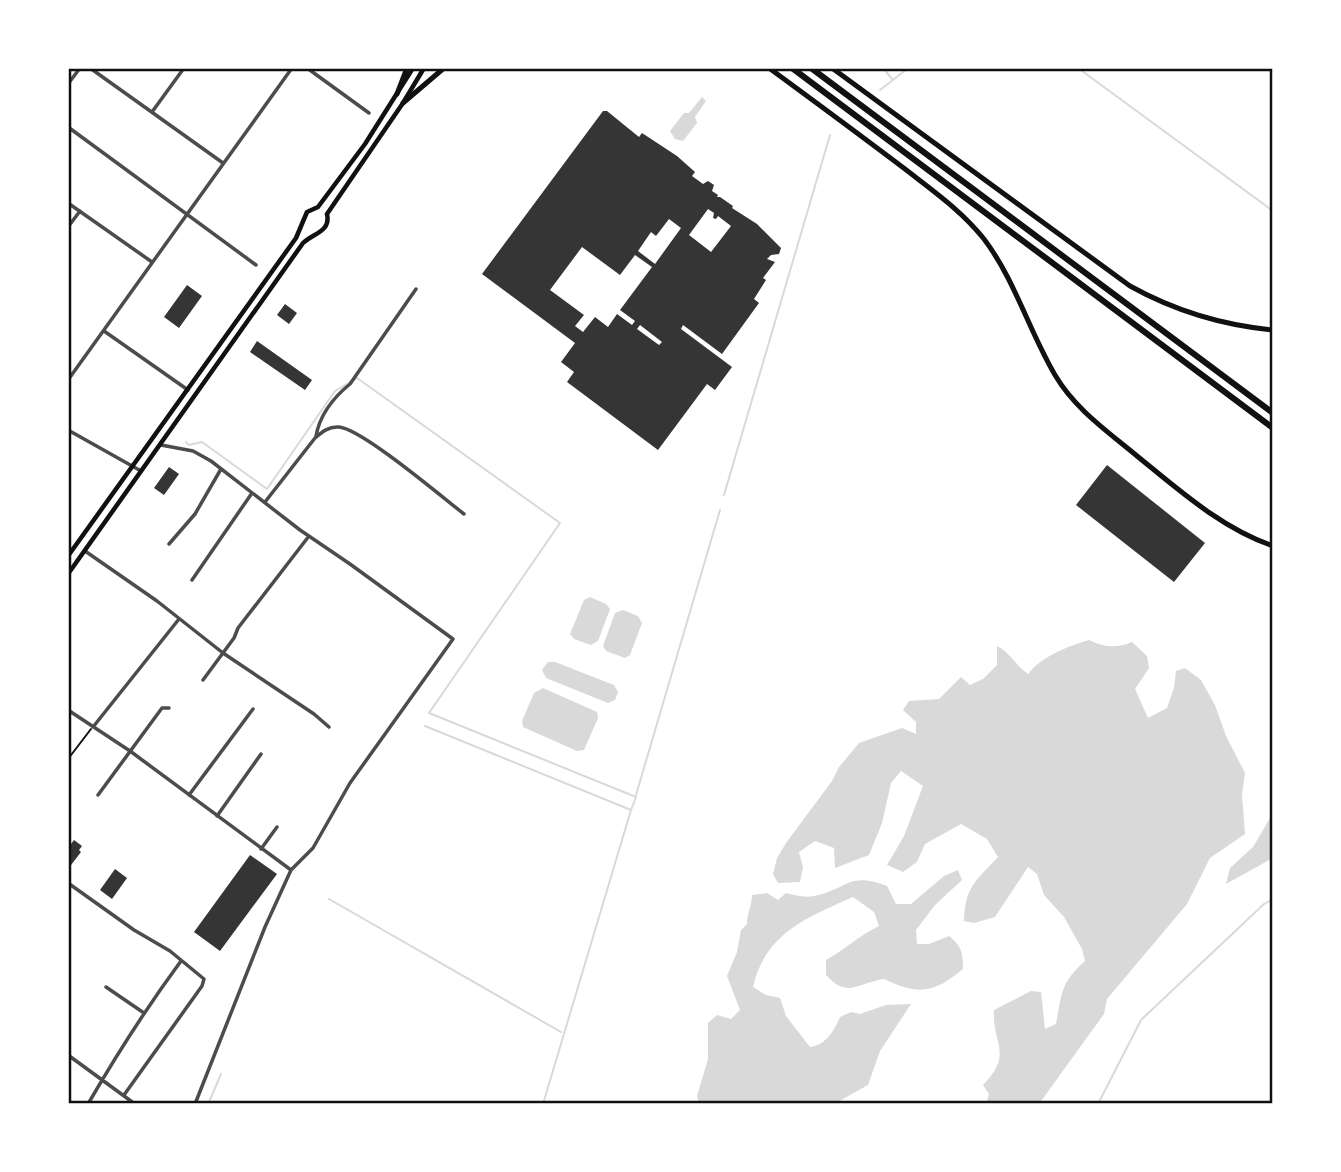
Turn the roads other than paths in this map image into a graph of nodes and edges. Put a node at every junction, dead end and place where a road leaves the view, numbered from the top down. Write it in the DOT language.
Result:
graph roads {
  1 [pos="80,68"];
  2 [pos="90,68"];
  3 [pos="184,68"];
  4 [pos="292,68"];
  5 [pos="307,68"];
  6 [pos="407,68"];
  7 [pos="413,68"];
  8 [pos="424,68"];
  9 [pos="444,68"];
  10 [pos="769,68"];
  11 [pos="792,68"];
  12 [pos="811,68"];
  13 [pos="832,68"];
  14 [pos="68,85"];
  15 [pos="397,94"];
  16 [pos="403,103"];
  17 [pos="152,112"];
  18 [pos="369,113"];
  19 [pos="68,127"];
  20 [pos="223,163"];
  21 [pos="68,203"];
  22 [pos="318,207"];
  23 [pos="80,211"];
  24 [pos="186,214"];
  25 [pos="327,214"];
  26 [pos="306,227"];
  27 [pos="68,228"];
  28 [pos="316,233"];
  29 [pos="152,262"];
  30 [pos="256,265"];
  31 [pos="416,289"];
  32 [pos="1273,330"];
  33 [pos="104,331"];
  34 [pos="68,380"];
  35 [pos="189,390"];
  36 [pos="1273,413"];
  37 [pos="1273,428"];
  38 [pos="68,430"];
  39 [pos="316,437"];
  40 [pos="161,444"];
  41 [pos="133,466"];
  42 [pos="221,469"];
  43 [pos="141,471"];
  44 [pos="252,493"];
  45 [pos="265,502"];
  46 [pos="464,514"];
  47 [pos="309,536"];
  48 [pos="169,544"];
  49 [pos="1273,546"];
  50 [pos="85,551"];
  51 [pos="68,556"];
  52 [pos="68,574"];
  53 [pos="192,580"];
  54 [pos="178,619"];
  55 [pos="223,653"];
  56 [pos="203,680"];
  57 [pos="169,708"];
  58 [pos="253,709"];
  59 [pos="68,710"];
  60 [pos="93,727"];
  61 [pos="329,727"];
  62 [pos="130,751"];
  63 [pos="261,754"];
  64 [pos="98,795"];
  65 [pos="189,795"];
  66 [pos="217,816"];
  67 [pos="277,827"];
  68 [pos="261,849"];
  69 [pos="291,870"];
  70 [pos="68,883"];
  71 [pos="181,961"];
  72 [pos="106,987"];
  73 [pos="144,1013"];
  74 [pos="68,1055"];
  75 [pos="101,1078"];
  76 [pos="124,1096"];
  77 [pos="88,1104"];
  78 [pos="135,1104"];
  79 [pos="195,1104"];
  1 -- 14 [label="street"];
  2 -- 17 [label="street"];
  3 -- 17 [label="street"];
  4 -- 20 [label="street"];
  5 -- 18 [label="street"];
  6 -- 15 [label="main road"];
  7 -- 15 [label="main road"];
  8 -- 16 [label="main road"];
  9 -- 16 [label="main road"];
  10 -- 49 [label="main road"];
  11 -- 37 [label="highway"];
  12 -- 36 [label="highway"];
  13 -- 32 [label="main road"];
  15 -- 22 [label="main road"];
  16 -- 25 [label="main road"];
  17 -- 20 [label="street"];
  19 -- 24 [label="street"];
  20 -- 24 [label="street"];
  21 -- 23 [label="street"];
  22 -- 25 [label="main road"];
  22 -- 26 [label="main road"];
  23 -- 27 [label="street"];
  23 -- 29 [label="street"];
  24 -- 29 [label="street"];
  24 -- 30 [label="street"];
  25 -- 28 [label="main road"];
  26 -- 28 [label="main road"];
  26 -- 35 [label="main road"];
  28 -- 40 [label="main road"];
  29 -- 33 [label="street"];
  31 -- 39 [label="street"];
  33 -- 34 [label="street"];
  33 -- 35 [label="street"];
  35 -- 41 [label="main road"];
  38 -- 41 [label="street"];
  39 -- 45 [label="street"];
  39 -- 46 [label="street"];
  40 -- 42 [label="street"];
  40 -- 43 [label="main road"];
  41 -- 43 [label="street"];
  41 -- 51 [label="main road"];
  42 -- 44 [label="street"];
  42 -- 48 [label="street"];
  43 -- 50 [label="main road"];
  44 -- 45 [label="street"];
  44 -- 53 [label="street"];
  45 -- 47 [label="street"];
  47 -- 55 [label="street"];
  47 -- 69 [label="street"];
  50 -- 52 [label="main road"];
  50 -- 54 [label="street"];
  54 -- 55 [label="street"];
  54 -- 60 [label="street"];
  55 -- 56 [label="street"];
  55 -- 61 [label="street"];
  57 -- 62 [label="street"];
  58 -- 65 [label="street"];
  59 -- 60 [label="street"];
  60 -- 62 [label="street"];
  62 -- 64 [label="street"];
  62 -- 65 [label="street"];
  63 -- 66 [label="street"];
  65 -- 66 [label="street"];
  66 -- 68 [label="street"];
  67 -- 68 [label="street"];
  68 -- 69 [label="street"];
  69 -- 79 [label="street"];
  70 -- 71 [label="street"];
  71 -- 73 [label="street"];
  71 -- 76 [label="street"];
  72 -- 73 [label="street"];
  73 -- 75 [label="street"];
  74 -- 75 [label="street"];
  75 -- 76 [label="street"];
  75 -- 77 [label="street"];
  76 -- 78 [label="street"];
}
